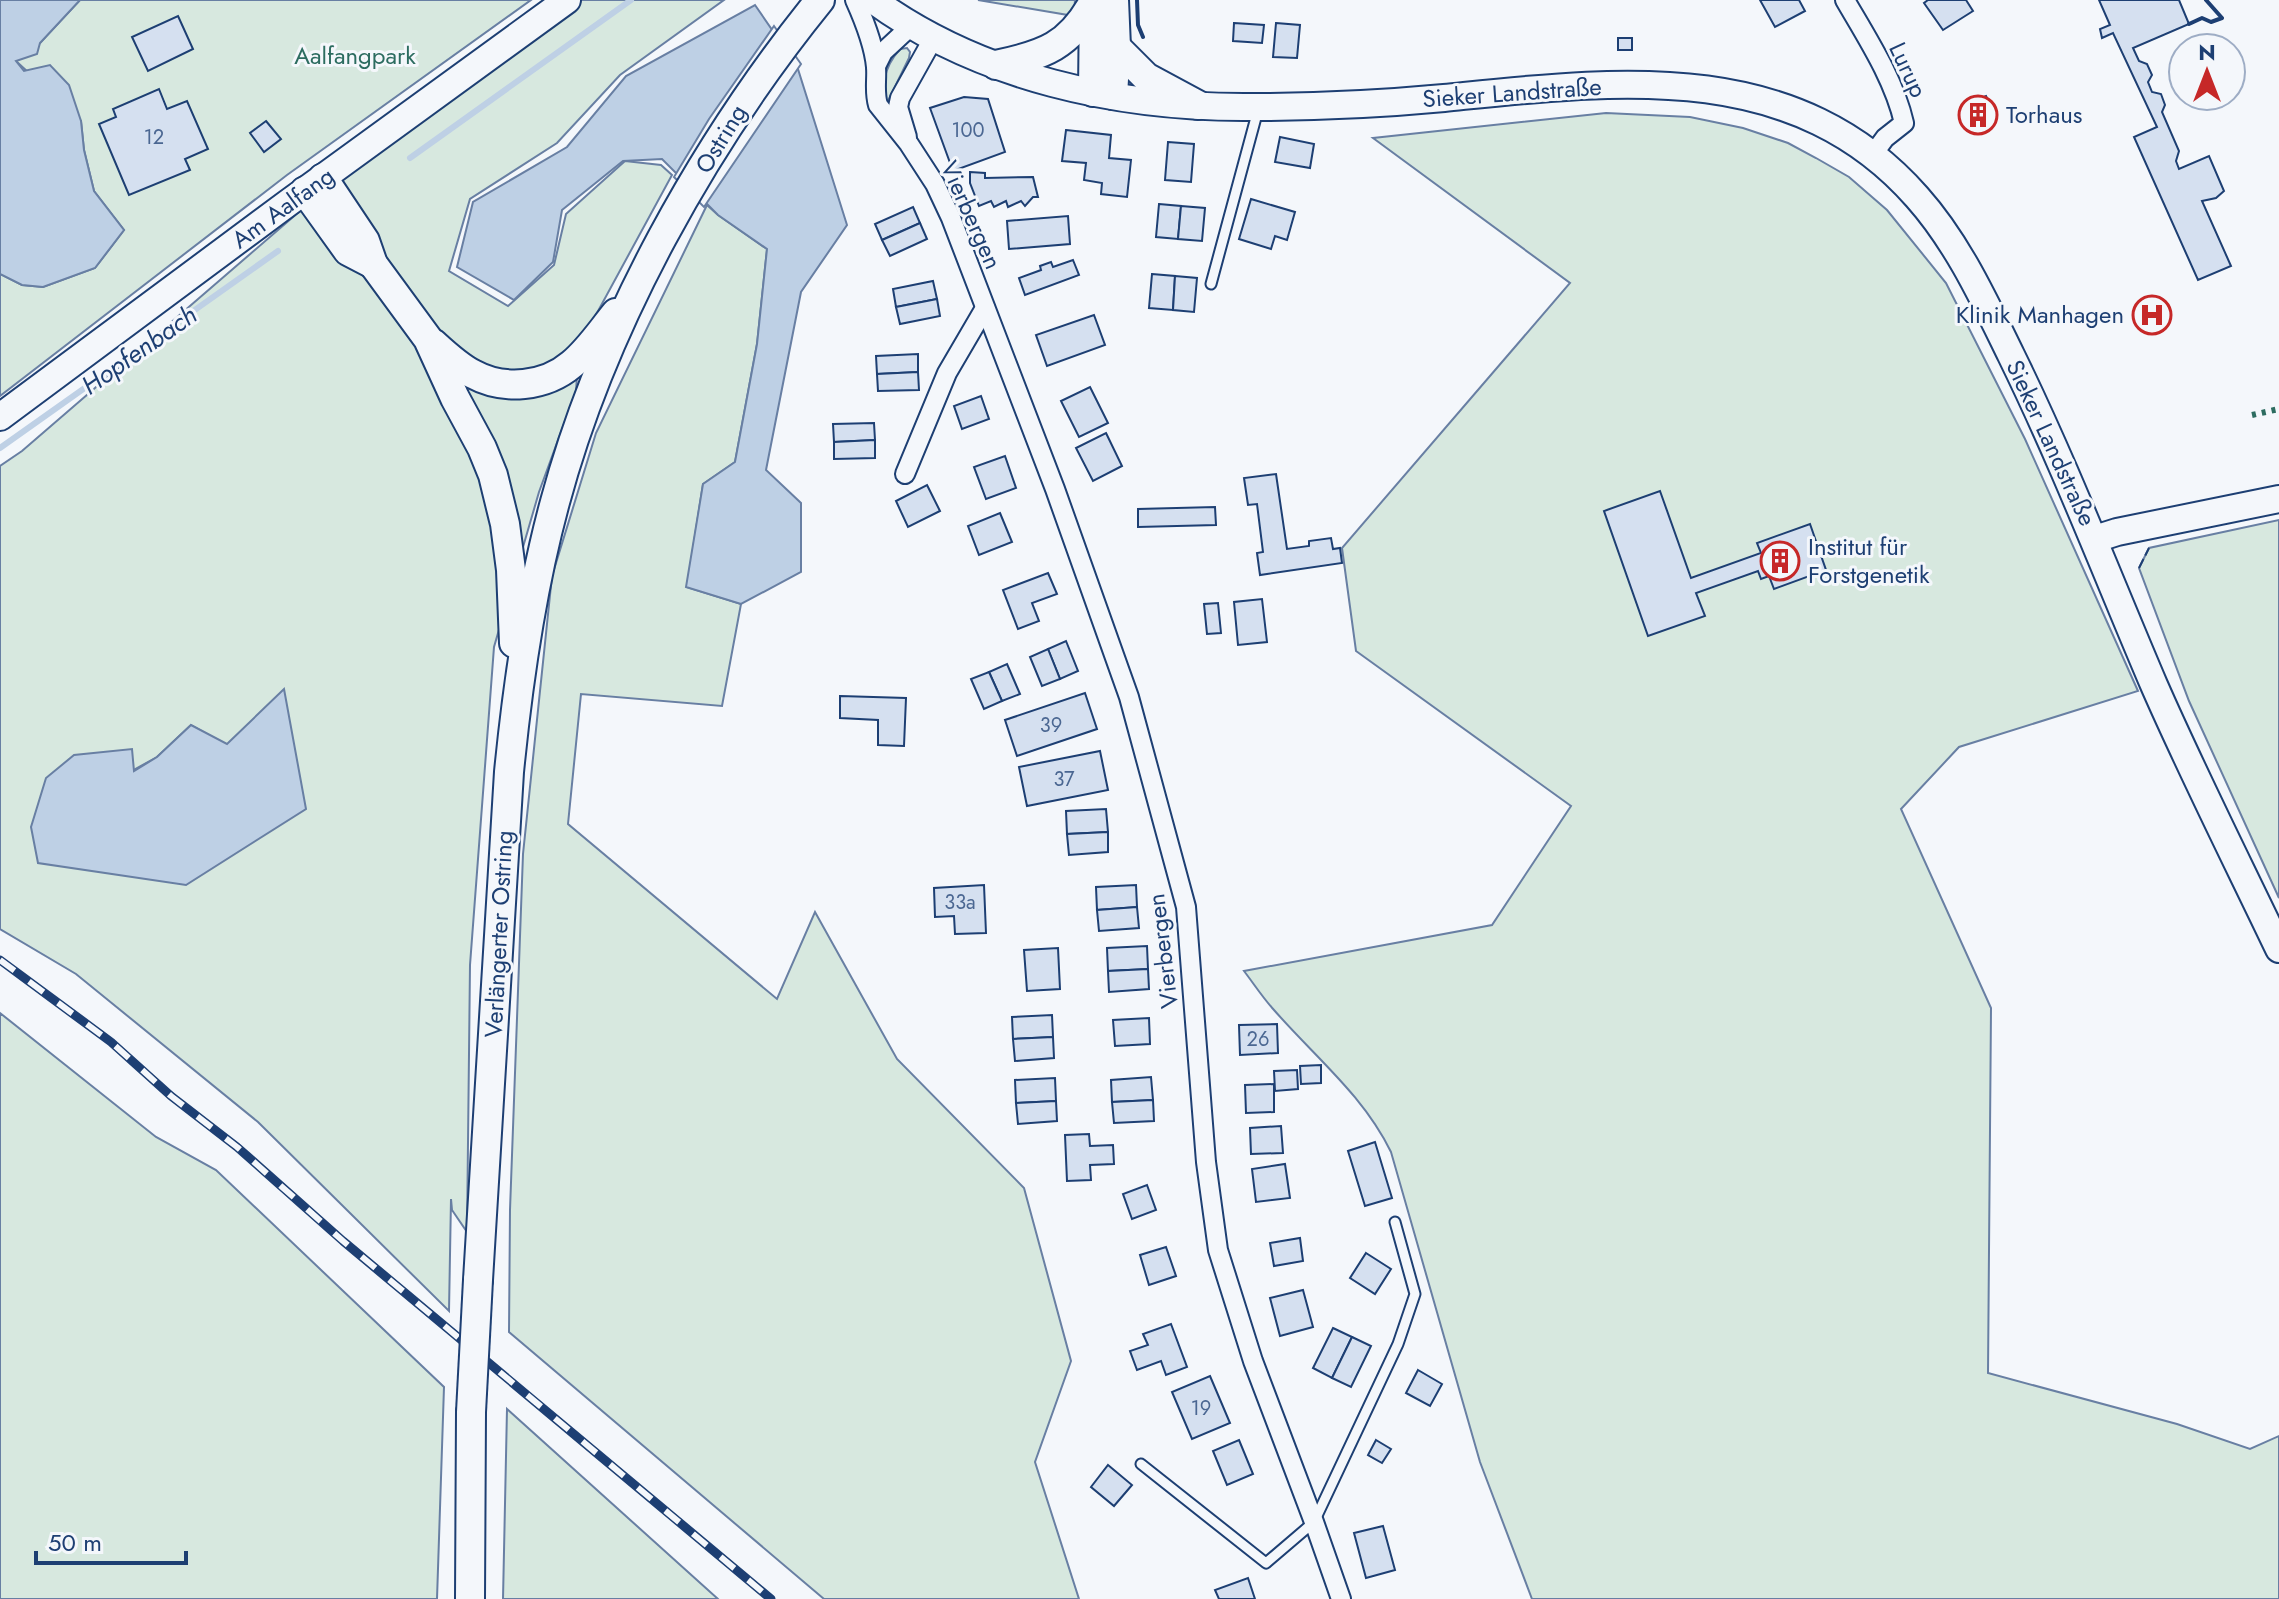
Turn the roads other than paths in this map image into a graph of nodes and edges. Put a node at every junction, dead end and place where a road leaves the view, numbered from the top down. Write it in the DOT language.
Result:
graph roads {
  1 [pos="567,0"];
  2 [pos="820,0"];
  3 [pos="855,0"];
  4 [pos="873,0"];
  5 [pos="1100,0"];
  6 [pos="1845,0"];
  7 [pos="922,32"];
  8 [pos="1116,47"];
  9 [pos="996,65"];
  10 [pos="876,66"];
  11 [pos="1103,94"];
  12 [pos="1198,105"];
  13 [pos="1258,107"];
  14 [pos="909,144"];
  15 [pos="1874,153"];
  16 [pos="314,185"];
  17 [pos="1211,284"];
  18 [pos="637,287"];
  19 [pos="985,308"];
  20 [pos="428,339"];
  21 [pos="0,417"];
  22 [pos="905,474"];
  23 [pos="2279,499"];
  24 [pos="2095,539"];
  25 [pos="516,696"];
  26 [pos="2279,949"];
  27 [pos="1395,1222"];
  28 [pos="1141,1464"];
  29 [pos="1314,1522"];
  30 [pos="470,1599"];
  31 [pos="1341,1599"];
  1 -- 16 [label="main road, Am Aalfang"];
  2 -- 18 [label="main road, Ostring"];
  3 -- 10 [label="street, Vierbergen"];
  4 -- 7 [label="main road, Sieker Landstraße"];
  5 -- 8 [label="main road"];
  5 -- 9 [label="main road"];
  5 -- 11 [label="main road"];
  6 -- 15 [label="street, Lurup"];
  7 -- 9 [label="main road, Sieker Landstraße"];
  7 -- 10 [label="street"];
  7 -- 14 [label="street, Vierbergen"];
  8 -- 11 [label="main road"];
  8 -- 12 [label="main road"];
  9 -- 11 [label="main road, Sieker Landstraße"];
  10 -- 14 [label="street, Vierbergen"];
  11 -- 12 [label="main road, Sieker Landstraße"];
  12 -- 13 [label="main road, Sieker Landstraße"];
  13 -- 15 [label="main road, Sieker Landstraße"];
  13 -- 17 [label="lane"];
  14 -- 19 [label="street, Vierbergen"];
  15 -- 24 [label="main road, Sieker Landstraße"];
  16 -- 20 [label="main road"];
  16 -- 21 [label="main road, Am Aalfang"];
  18 -- 20 [label="main road"];
  18 -- 25 [label="main road, Verlängerter Ostring"];
  19 -- 22 [label="street, Vierbergen"];
  19 -- 29 [label="street, Vierbergen"];
  20 -- 25 [label="main road"];
  23 -- 24 [label="main road"];
  24 -- 26 [label="main road, Sieker Landstraße"];
  25 -- 30 [label="main road, Verlängerter Ostring, bridge"];
  27 -- 29 [label="lane"];
  28 -- 29 [label="lane"];
  29 -- 31 [label="street, Vierbergen"];
}
